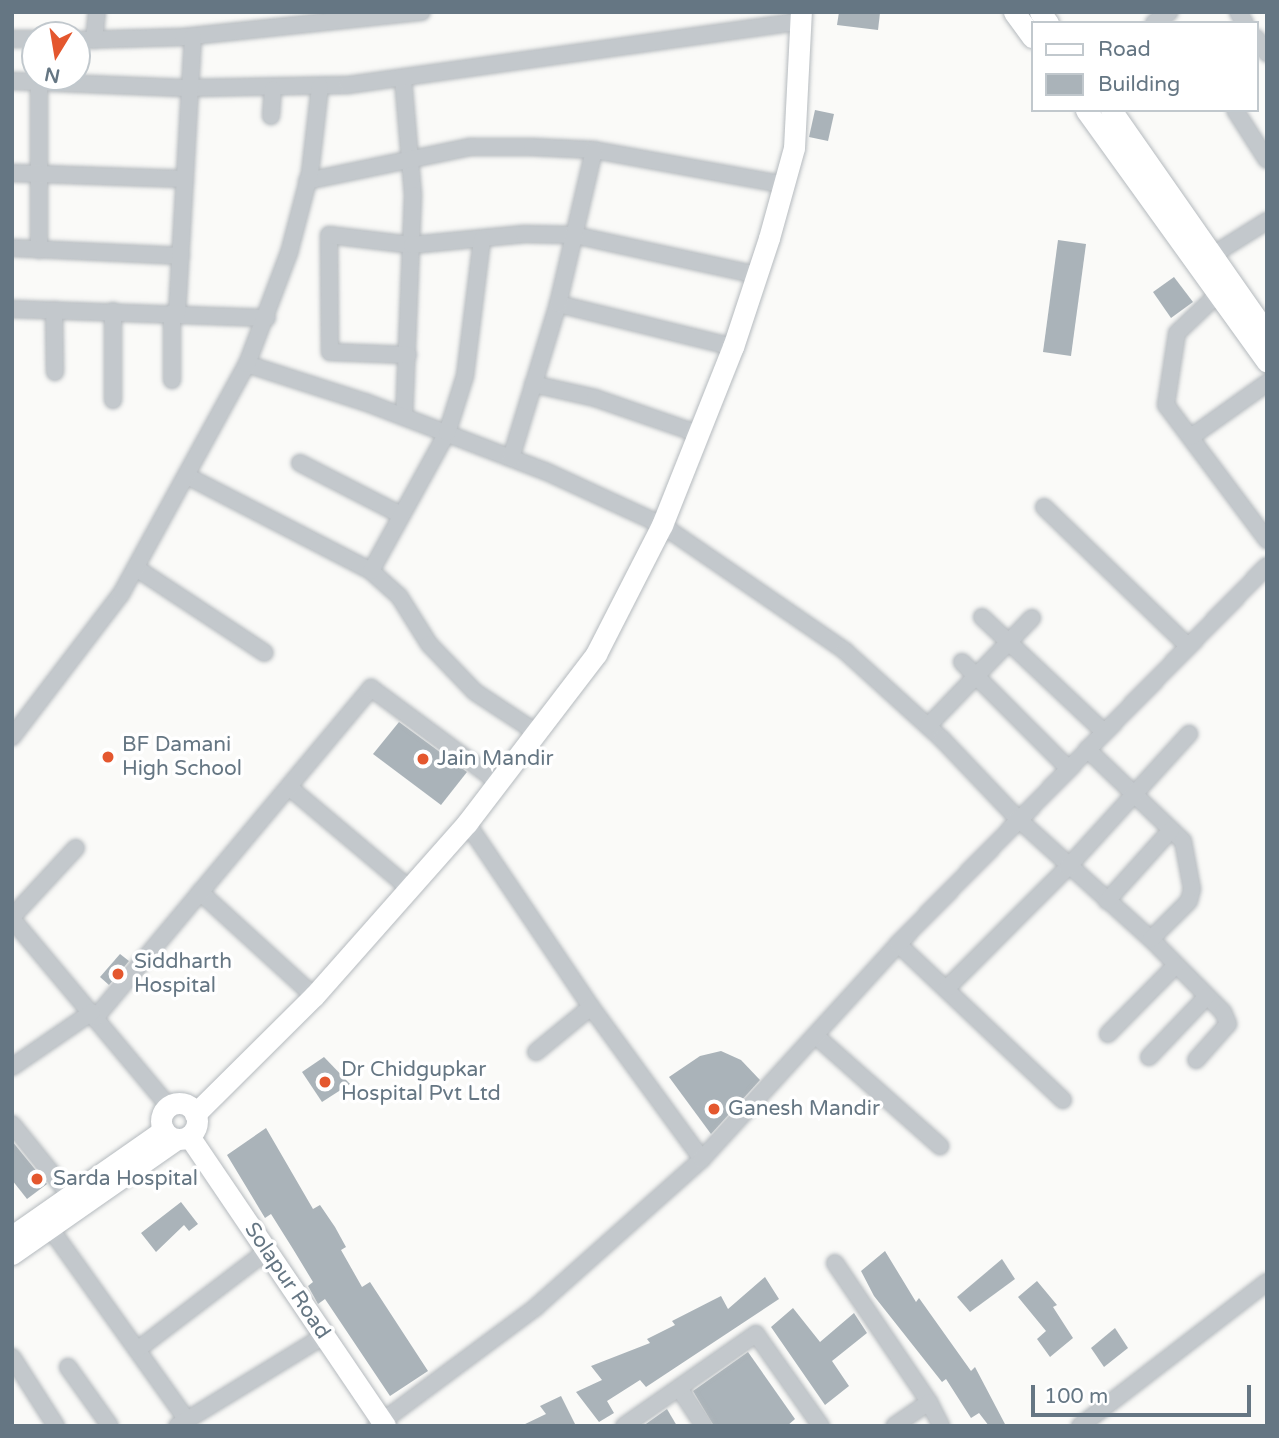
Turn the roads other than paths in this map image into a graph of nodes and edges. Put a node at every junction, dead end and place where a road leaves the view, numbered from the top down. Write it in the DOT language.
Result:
graph roads {
  1 [pos="97,12"];
  2 [pos="422,12"];
  3 [pos="1014,12"];
  4 [pos="344,16"];
  5 [pos="801,17"];
  6 [pos="1030,34"];
  7 [pos="192,36"];
  8 [pos="94,40"];
  9 [pos="403,78"];
  10 [pos="91,85"];
  11 [pos="320,87"];
  12 [pos="190,88"];
  13 [pos="273,89"];
  14 [pos="39,91"];
  15 [pos="1087,112"];
  16 [pos="1112,112"];
  17 [pos="1236,112"];
  18 [pos="271,116"];
  19 [pos="594,150"];
  20 [pos="410,158"];
  21 [pos="1267,160"];
  22 [pos="12,173"];
  23 [pos="39,174"];
  24 [pos="185,178"];
  25 [pos="307,181"];
  26 [pos="786,185"];
  27 [pos="1267,221"];
  28 [pos="574,235"];
  29 [pos="482,239"];
  30 [pos="412,245"];
  31 [pos="12,248"];
  32 [pos="39,250"];
  33 [pos="181,256"];
  34 [pos="1211,256"];
  35 [pos="757,275"];
  36 [pos="1219,293"];
  37 [pos="558,303"];
  38 [pos="12,309"];
  39 [pos="54,310"];
  40 [pos="113,311"];
  41 [pos="175,314"];
  42 [pos="267,318"];
  43 [pos="1267,334"];
  44 [pos="733,347"];
  45 [pos="408,355"];
  46 [pos="1267,362"];
  47 [pos="247,363"];
  48 [pos="55,372"];
  49 [pos="172,380"];
  50 [pos="1267,383"];
  51 [pos="533,384"];
  52 [pos="113,400"];
  53 [pos="404,417"];
  54 [pos="446,433"];
  55 [pos="699,434"];
  56 [pos="1191,437"];
  57 [pos="511,458"];
  58 [pos="300,463"];
  59 [pos="187,476"];
  60 [pos="1044,507"];
  61 [pos="401,515"];
  62 [pos="662,525"];
  63 [pos="1267,540"];
  64 [pos="1267,565"];
  65 [pos="136,568"];
  66 [pos="370,570"];
  67 [pos="982,617"];
  68 [pos="1032,618"];
  69 [pos="1009,642"];
  70 [pos="1188,646"];
  71 [pos="265,653"];
  72 [pos="962,662"];
  73 [pos="976,676"];
  74 [pos="928,726"];
  75 [pos="536,732"];
  76 [pos="1104,732"];
  77 [pos="1189,734"];
  78 [pos="12,737"];
  79 [pos="1087,749"];
  80 [pos="1068,768"];
  81 [pos="498,782"];
  82 [pos="289,787"];
  83 [pos="1135,794"];
  84 [pos="1018,819"];
  85 [pos="467,824"];
  86 [pos="1171,830"];
  87 [pos="75,848"];
  88 [pos="1068,867"];
  89 [pos="409,888"];
  90 [pos="200,892"];
  91 [pos="1107,901"];
  92 [pos="12,918"];
  93 [pos="1151,939"];
  94 [pos="898,944"];
  95 [pos="1175,966"];
  96 [pos="946,989"];
  97 [pos="314,996"];
  98 [pos="1208,996"];
  99 [pos="591,1007"];
  100 [pos="94,1015"];
  101 [pos="1108,1034"];
  102 [pos="816,1036"];
  103 [pos="536,1052"];
  104 [pos="1149,1057"];
  105 [pos="1196,1060"];
  106 [pos="12,1067"];
  107 [pos="1063,1100"];
  108 [pos="169,1107"];
  109 [pos="195,1114"];
  110 [pos="12,1124"];
  111 [pos="177,1135"];
  112 [pos="940,1146"];
  113 [pos="702,1159"];
  114 [pos="70,1196"];
  115 [pos="50,1228"];
  116 [pos="12,1236"];
  117 [pos="267,1251"];
  118 [pos="12,1254"];
  119 [pos="835,1263"];
  120 [pos="1267,1282"];
  121 [pos="324,1336"];
  122 [pos="137,1350"];
  123 [pos="12,1357"];
  124 [pos="68,1367"];
  125 [pos="679,1388"];
  126 [pos="929,1402"];
  127 [pos="181,1422"];
  128 [pos="381,1424"];
  129 [pos="56,1426"];
  130 [pos="110,1426"];
  131 [pos="624,1426"];
  132 [pos="704,1426"];
  133 [pos="821,1426"];
  134 [pos="894,1426"];
  135 [pos="941,1426"];
  136 [pos="1080,1426"];
  1 -- 8 [label="street"];
  2 -- 4 [label="street"];
  3 -- 6 [label="main road"];
  4 -- 7 [label="street"];
  5 -- 9 [label="street"];
  5 -- 26 [label="main road"];
  7 -- 8 [label="street"];
  7 -- 12 [label="street"];
  9 -- 11 [label="street"];
  9 -- 20 [label="street"];
  10 -- 12 [label="street"];
  11 -- 13 [label="street"];
  11 -- 25 [label="street"];
  12 -- 13 [label="street"];
  12 -- 24 [label="street"];
  13 -- 18 [label="street"];
  14 -- 23 [label="street"];
  15 -- 36 [label="main road"];
  16 -- 34 [label="main road"];
  17 -- 21 [label="street"];
  19 -- 20 [label="street"];
  19 -- 26 [label="street"];
  19 -- 28 [label="street"];
  20 -- 25 [label="street"];
  20 -- 30 [label="street"];
  22 -- 23 [label="street"];
  23 -- 24 [label="street"];
  23 -- 32 [label="street"];
  24 -- 33 [label="street"];
  25 -- 42 [label="street"];
  26 -- 35 [label="main road"];
  27 -- 34 [label="street"];
  28 -- 29 [label="street"];
  28 -- 35 [label="street"];
  28 -- 37 [label="street"];
  29 -- 30 [label="street"];
  29 -- 54 [label="street"];
  30 -- 45 [label="street"];
  30 -- 45 [label="street"];
  31 -- 32 [label="street"];
  32 -- 33 [label="street"];
  33 -- 41 [label="street"];
  34 -- 43 [label="main road"];
  35 -- 44 [label="main road"];
  36 -- 46 [label="main road"];
  36 -- 56 [label="street"];
  37 -- 44 [label="street"];
  37 -- 51 [label="street"];
  38 -- 39 [label="street"];
  39 -- 40 [label="street"];
  39 -- 48 [label="street"];
  40 -- 41 [label="street"];
  40 -- 52 [label="street"];
  41 -- 42 [label="street"];
  41 -- 49 [label="street"];
  42 -- 47 [label="street"];
  44 -- 55 [label="main road"];
  45 -- 53 [label="street"];
  47 -- 53 [label="street"];
  47 -- 59 [label="street"];
  50 -- 56 [label="street"];
  51 -- 55 [label="street"];
  51 -- 57 [label="street"];
  53 -- 54 [label="street"];
  54 -- 57 [label="street"];
  54 -- 61 [label="street"];
  55 -- 62 [label="main road"];
  56 -- 63 [label="street"];
  57 -- 62 [label="street"];
  58 -- 61 [label="street"];
  59 -- 65 [label="street"];
  59 -- 66 [label="street"];
  60 -- 70 [label="street"];
  61 -- 66 [label="street"];
  62 -- 74 [label="street"];
  62 -- 75 [label="main road"];
  64 -- 70 [label="street"];
  65 -- 71 [label="street"];
  65 -- 78 [label="street"];
  66 -- 75 [label="street"];
  67 -- 69 [label="street"];
  68 -- 69 [label="street"];
  69 -- 73 [label="street"];
  69 -- 76 [label="street"];
  70 -- 76 [label="street"];
  72 -- 73 [label="street"];
  73 -- 74 [label="street"];
  73 -- 80 [label="street"];
  74 -- 84 [label="street"];
  75 -- 81 [label="main road"];
  76 -- 79 [label="street"];
  77 -- 83 [label="street"];
  79 -- 80 [label="street"];
  79 -- 83 [label="street"];
  80 -- 84 [label="street"];
  81 -- 82 [label="street"];
  81 -- 85 [label="main road"];
  82 -- 89 [label="street"];
  82 -- 90 [label="street"];
  83 -- 86 [label="street"];
  83 -- 88 [label="street"];
  84 -- 88 [label="street"];
  84 -- 94 [label="street"];
  85 -- 89 [label="main road"];
  85 -- 99 [label="street"];
  86 -- 91 [label="street"];
  86 -- 93 [label="street"];
  87 -- 92 [label="street"];
  88 -- 91 [label="street"];
  88 -- 96 [label="street"];
  89 -- 97 [label="main road"];
  90 -- 97 [label="street"];
  90 -- 100 [label="street"];
  91 -- 93 [label="street"];
  92 -- 100 [label="street"];
  93 -- 95 [label="street"];
  94 -- 96 [label="street"];
  94 -- 102 [label="street"];
  95 -- 98 [label="street"];
  95 -- 101 [label="street"];
  96 -- 107 [label="street"];
  97 -- 109 [label="main road"];
  98 -- 104 [label="street"];
  98 -- 105 [label="street"];
  99 -- 103 [label="street"];
  99 -- 113 [label="street"];
  100 -- 106 [label="street"];
  100 -- 108 [label="street"];
  102 -- 112 [label="street"];
  102 -- 113 [label="street"];
  108 -- 109 [label="main road"];
  108 -- 111 [label="main road"];
  109 -- 111 [label="main road"];
  110 -- 114 [label="street"];
  111 -- 114 [label="main road"];
  111 -- 115 [label="main road"];
  111 -- 117 [label="main road, Solapur Road"];
  113 -- 128 [label="street"];
  114 -- 116 [label="main road"];
  115 -- 118 [label="main road"];
  115 -- 122 [label="street"];
  117 -- 121 [label="main road, Solapur Road"];
  117 -- 122 [label="street"];
  119 -- 126 [label="street"];
  120 -- 136 [label="street"];
  121 -- 127 [label="street"];
  121 -- 128 [label="main road, Solapur Road"];
  122 -- 127 [label="street"];
  123 -- 129 [label="street"];
  124 -- 130 [label="street"];
  125 -- 131 [label="street"];
  125 -- 132 [label="street"];
  125 -- 133 [label="street"];
  126 -- 134 [label="street"];
  126 -- 135 [label="street"];
}
